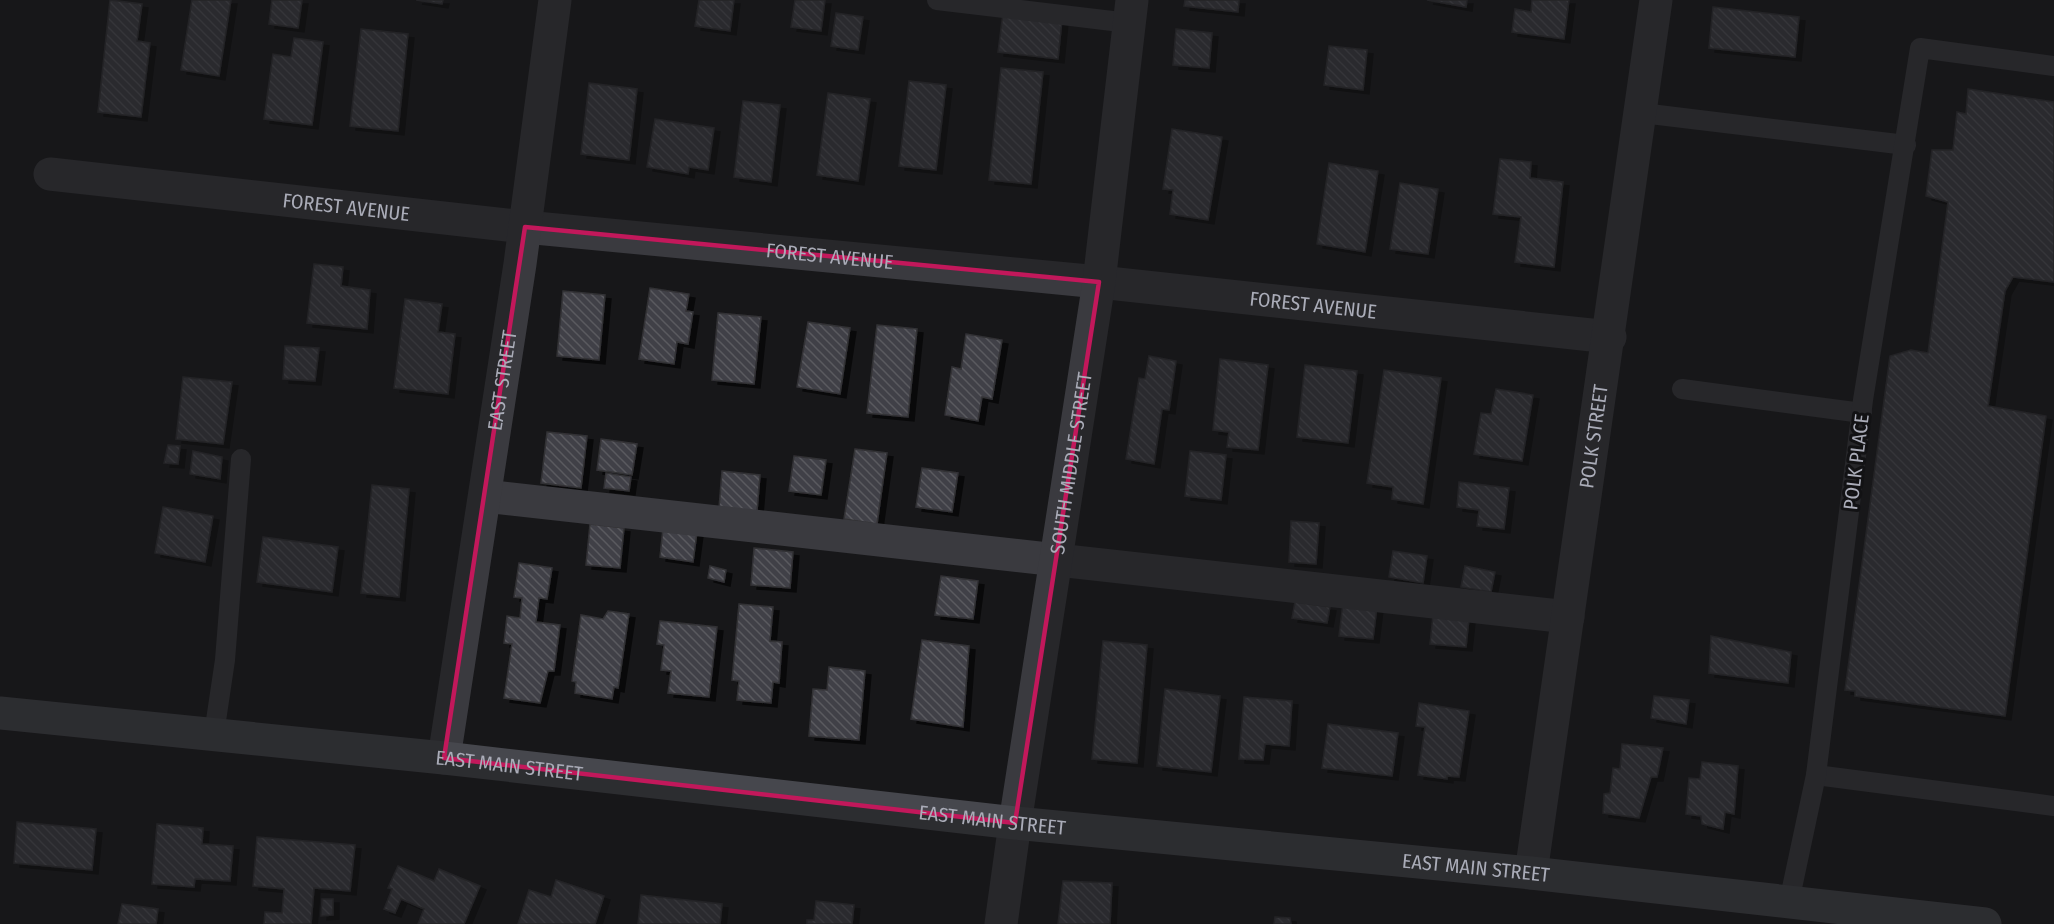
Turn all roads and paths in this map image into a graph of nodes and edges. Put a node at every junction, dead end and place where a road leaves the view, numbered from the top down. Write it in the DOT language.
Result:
graph roads {
  1 [pos="555,0"];
  2 [pos="937,0"];
  3 [pos="1656,0"];
  4 [pos="1131,12"];
  5 [pos="2054,66"];
  6 [pos="1642,113"];
  7 [pos="1906,145"];
  8 [pos="50,174"];
  9 [pos="525,227"];
  10 [pos="1099,282"];
  11 [pos="1610,337"];
  12 [pos="1682,389"];
  13 [pos="1862,413"];
  14 [pos="241,459"];
  15 [pos="485,496"];
  16 [pos="1056,559"];
  17 [pos="1568,617"];
  18 [pos="0,713"];
  19 [pos="214,734"];
  20 [pos="444,758"];
  21 [pos="1816,775"];
  22 [pos="2054,806"];
  23 [pos="1015,824"];
  24 [pos="1531,873"];
  25 [pos="1789,902"];
  26 [pos="1001,924"];
  27 [pos="1985,924"];
  1 -- 9 [label="street, EAST STREET"];
  2 -- 4 [label="lane"];
  3 -- 6 [label="street, POLK STREET"];
  4 -- 10 [label="street, SOUTH MIDDLE STREET"];
  5 -- 7 [label="lane, POLK PLACE"];
  6 -- 7 [label="lane"];
  6 -- 11 [label="street, POLK STREET"];
  7 -- 13 [label="lane, POLK PLACE"];
  8 -- 9 [label="street, FOREST AVENUE"];
  9 -- 10 [label="street, FOREST AVENUE"];
  9 -- 15 [label="street, EAST STREET"];
  10 -- 11 [label="street, FOREST AVENUE"];
  10 -- 16 [label="street, SOUTH MIDDLE STREET"];
  11 -- 17 [label="street, POLK STREET"];
  12 -- 13 [label="lane"];
  13 -- 21 [label="lane, POLK PLACE"];
  14 -- 19 [label="lane"];
  15 -- 16 [label="street"];
  15 -- 20 [label="street, EAST STREET"];
  16 -- 17 [label="street"];
  16 -- 23 [label="street, SOUTH MIDDLE STREET"];
  17 -- 24 [label="street, POLK STREET"];
  18 -- 19 [label="main road, EAST MAIN STREET"];
  19 -- 20 [label="main road, EAST MAIN STREET"];
  20 -- 23 [label="main road, EAST MAIN STREET"];
  21 -- 22 [label="lane"];
  21 -- 25 [label="lane, POLK PLACE"];
  23 -- 24 [label="main road, EAST MAIN STREET"];
  23 -- 26 [label="street, SOUTH MIDDLE STREET"];
  24 -- 25 [label="main road, EAST MAIN STREET"];
  25 -- 27 [label="main road, EAST MAIN STREET"];
}
